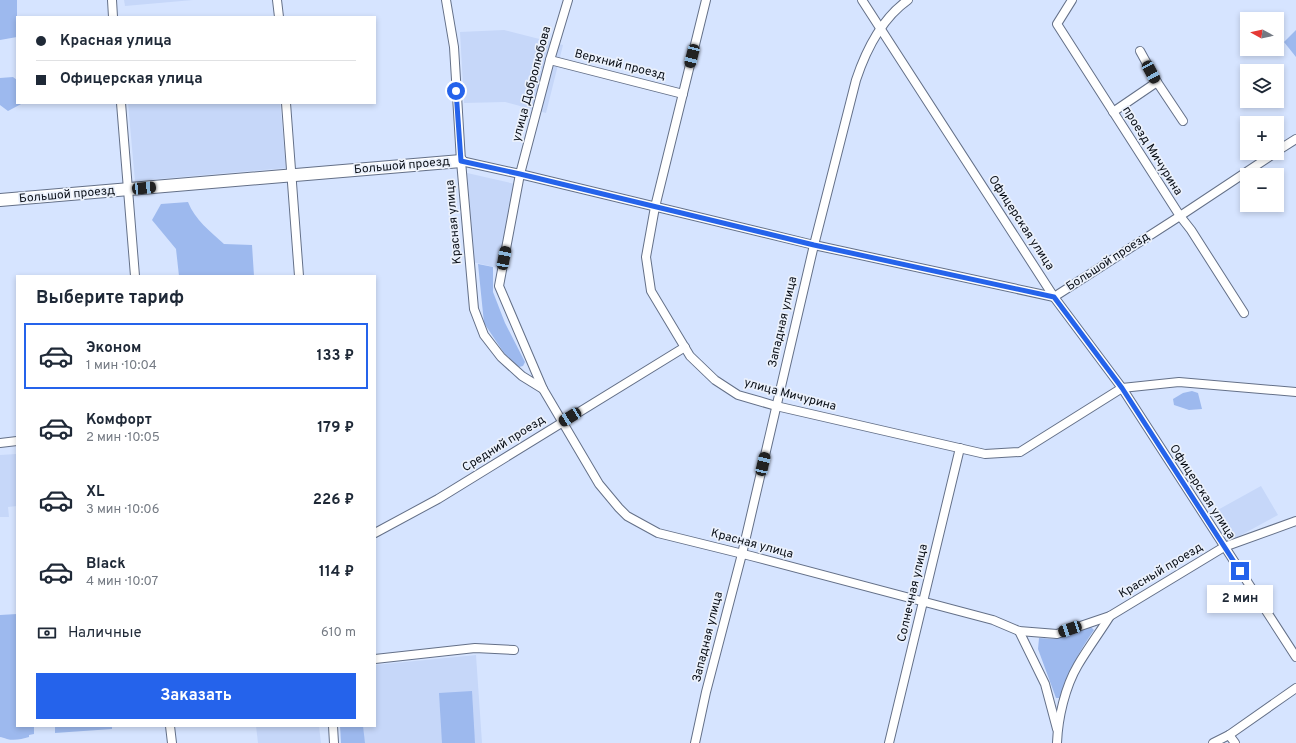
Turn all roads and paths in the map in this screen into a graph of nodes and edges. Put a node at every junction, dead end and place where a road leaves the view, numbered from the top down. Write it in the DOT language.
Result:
graph roads {
  1 [pos="112,0"];
  2 [pos="277,0"];
  3 [pos="446,0"];
  4 [pos="568,0"];
  5 [pos="706,0"];
  6 [pos="862,0"];
  7 [pos="908,0"];
  8 [pos="1072,0"];
  9 [pos="114,16"];
  10 [pos="279,16"];
  11 [pos="881,28"];
  12 [pos="1140,51"];
  13 [pos="550,60"];
  14 [pos="1157,82"];
  15 [pos="683,94"];
  16 [pos="121,104"];
  17 [pos="286,104"];
  18 [pos="1113,112"];
  19 [pos="1183,121"];
  20 [pos="1296,139"];
  21 [pos="1284,147"];
  22 [pos="1264,160"];
  23 [pos="461,161"];
  24 [pos="520,174"];
  25 [pos="292,176"];
  26 [pos="129,189"];
  27 [pos="0,200"];
  28 [pos="655,207"];
  29 [pos="1180,216"];
  30 [pos="814,245"];
  31 [pos="136,275"];
  32 [pos="299,275"];
  33 [pos="1054,297"];
  34 [pos="1244,313"];
  35 [pos="685,347"];
  36 [pos="1122,388"];
  37 [pos="543,389"];
  38 [pos="1296,392"];
  39 [pos="776,406"];
  40 [pos="562,422"];
  41 [pos="16,441"];
  42 [pos="0,443"];
  43 [pos="960,448"];
  44 [pos="1296,521"];
  45 [pos="376,532"];
  46 [pos="1224,547"];
  47 [pos="742,554"];
  48 [pos="924,602"];
  49 [pos="1110,616"];
  50 [pos="1019,631"];
  51 [pos="514,650"];
  52 [pos="1296,657"];
  53 [pos="376,659"];
  54 [pos="1296,688"];
  55 [pos="170,727"];
  56 [pos="333,727"];
  57 [pos="1057,732"];
  58 [pos="1229,734"];
  59 [pos="172,743"];
  60 [pos="334,743"];
  61 [pos="695,743"];
  62 [pos="890,743"];
  63 [pos="1056,743"];
  64 [pos="1213,743"];
  65 [pos="1235,743"];
  1 -- 9 [label="street"];
  2 -- 10 [label="street"];
  3 -- 23 [label="street, Красная улица"];
  4 -- 13 [label="street, улица Добролюбова"];
  5 -- 15 [label="street, улица Мичурина"];
  6 -- 11 [label="street, Офицерская улица"];
  7 -- 11 [label="street, Западная улица"];
  8 -- 18 [label="street, проезд Мичурина"];
  11 -- 30 [label="street, Западная улица"];
  11 -- 33 [label="street, Офицерская улица"];
  12 -- 14 [label="street"];
  13 -- 15 [label="street, Верхний проезд"];
  13 -- 24 [label="street, улица Добролюбова"];
  14 -- 18 [label="street"];
  14 -- 19 [label="street"];
  15 -- 28 [label="street, улица Мичурина"];
  16 -- 26 [label="street"];
  17 -- 25 [label="street"];
  18 -- 29 [label="street, проезд Мичурина"];
  20 -- 21 [label="street, Большой проезд"];
  22 -- 29 [label="street, Большой проезд"];
  23 -- 24 [label="street, Большой проезд"];
  23 -- 25 [label="street, Большой проезд"];
  23 -- 37 [label="street, Красная улица"];
  24 -- 28 [label="street, Большой проезд"];
  24 -- 37 [label="street, Красная улица"];
  25 -- 26 [label="street, Большой проезд"];
  25 -- 32 [label="street"];
  26 -- 27 [label="street, Большой проезд"];
  26 -- 31 [label="street"];
  28 -- 30 [label="street, Большой проезд"];
  28 -- 35 [label="street, улица Мичурина"];
  29 -- 33 [label="street, Большой проезд"];
  29 -- 34 [label="street, проезд Мичурина"];
  30 -- 33 [label="street, Большой проезд"];
  30 -- 39 [label="street, Западная улица"];
  33 -- 36 [label="street, Офицерская улица"];
  35 -- 39 [label="street, улица Мичурина"];
  35 -- 40 [label="street, Средний проезд"];
  36 -- 38 [label="street, улица Мичурина"];
  36 -- 43 [label="street, улица Мичурина"];
  36 -- 46 [label="street, Офицерская улица"];
  37 -- 40 [label="street, Красная улица"];
  39 -- 43 [label="street, улица Мичурина"];
  39 -- 47 [label="street, Западная улица"];
  40 -- 45 [label="street, Средний проезд"];
  40 -- 47 [label="street, Красная улица"];
  41 -- 42 [label="street"];
  43 -- 48 [label="street, Солнечная улица"];
  44 -- 46 [label="street, Красный проезд"];
  46 -- 49 [label="street, Красный проезд"];
  46 -- 52 [label="street, Офицерская улица"];
  47 -- 48 [label="street, Красная улица"];
  47 -- 61 [label="street, Западная улица"];
  48 -- 50 [label="street, Красная улица"];
  48 -- 62 [label="street, Солнечная улица"];
  49 -- 50 [label="street, Красная улица"];
  49 -- 57 [label="street"];
  50 -- 57 [label="street"];
  51 -- 53 [label="street"];
  54 -- 58 [label="street"];
  55 -- 59 [label="street"];
  56 -- 60 [label="street"];
  57 -- 63 [label="street"];
  58 -- 64 [label="street"];
  58 -- 65 [label="street"];
}
